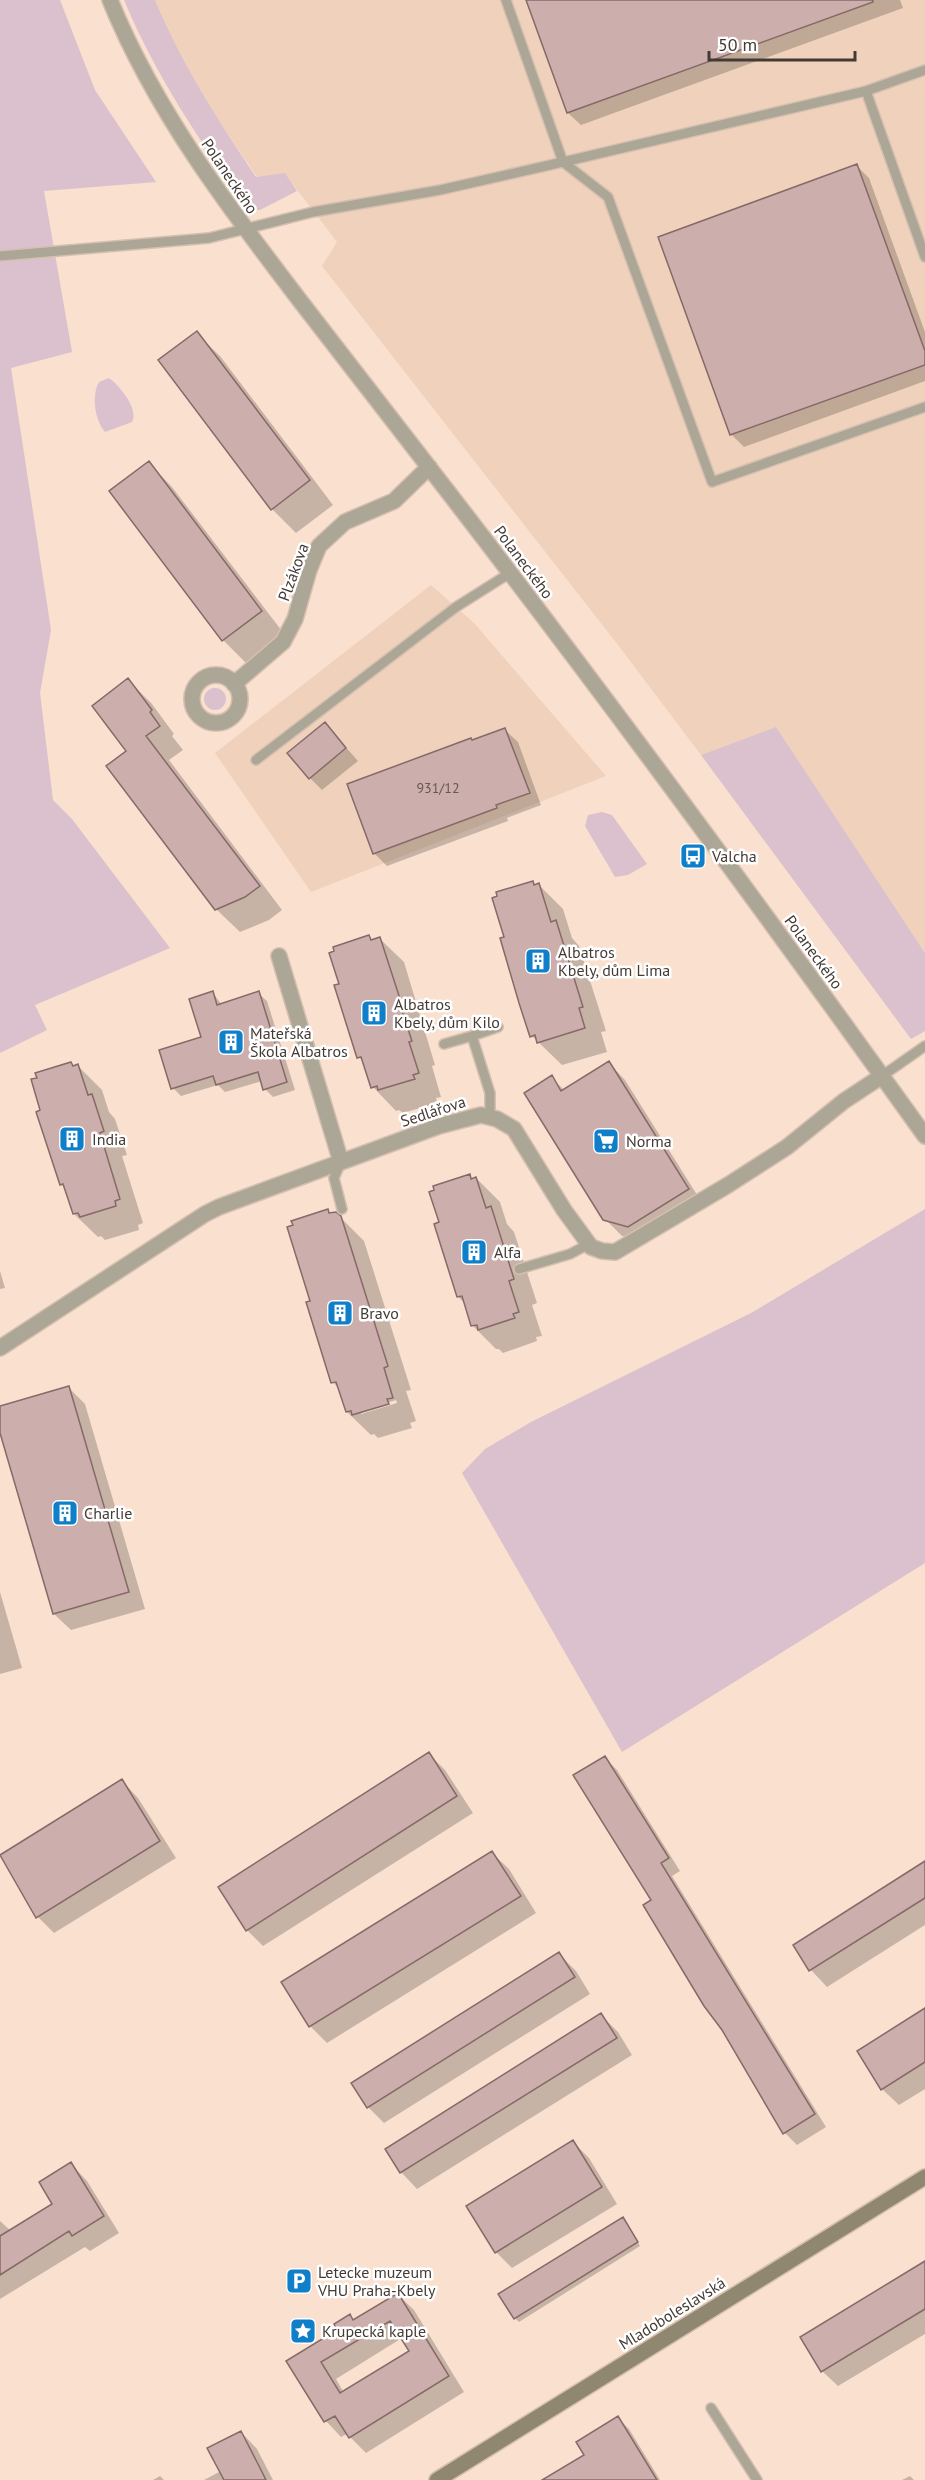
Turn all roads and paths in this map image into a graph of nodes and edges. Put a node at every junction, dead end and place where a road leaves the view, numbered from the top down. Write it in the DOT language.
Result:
graph roads {
  1 [pos="110,0"];
  2 [pos="506,0"];
  3 [pos="925,70"];
  4 [pos="866,91"];
  5 [pos="562,162"];
  6 [pos="246,230"];
  7 [pos="0,256"];
  8 [pos="925,257"];
  9 [pos="925,407"];
  10 [pos="429,467"];
  11 [pos="510,573"];
  12 [pos="234,684"];
  13 [pos="256,760"];
  14 [pos="279,956"];
  15 [pos="498,1027"];
  16 [pos="472,1036"];
  17 [pos="444,1044"];
  18 [pos="925,1046"];
  19 [pos="882,1076"];
  20 [pos="490,1117"];
  21 [pos="925,1136"];
  22 [pos="341,1162"];
  23 [pos="342,1209"];
  24 [pos="589,1244"];
  25 [pos="519,1269"];
  26 [pos="0,1348"];
  27 [pos="925,2177"];
  28 [pos="711,2408"];
  29 [pos="437,2480"];
  30 [pos="756,2480"];
  1 -- 6 [label="street, Polaneckého"];
  2 -- 5 [label="lane"];
  3 -- 4 [label="lane"];
  4 -- 5 [label="lane"];
  4 -- 8 [label="lane"];
  5 -- 6 [label="lane"];
  5 -- 9 [label="lane"];
  6 -- 7 [label="lane"];
  6 -- 10 [label="street, Polaneckého"];
  10 -- 11 [label="street, Polaneckého"];
  10 -- 12 [label="street, Plzákova"];
  11 -- 13 [label="lane"];
  11 -- 19 [label="street, Polaneckého"];
  14 -- 22 [label="street"];
  15 -- 16 [label="lane"];
  16 -- 17 [label="lane"];
  16 -- 20 [label="lane"];
  18 -- 19 [label="lane"];
  19 -- 21 [label="street, Polaneckého"];
  19 -- 24 [label="street"];
  20 -- 22 [label="street, Sedlářova"];
  20 -- 24 [label="street, Sedlářova"];
  22 -- 23 [label="lane"];
  22 -- 26 [label="street, Sedlářova"];
  24 -- 25 [label="lane"];
  27 -- 29 [label="main road, Mladoboleslavská"];
  28 -- 30 [label="lane"];
}
